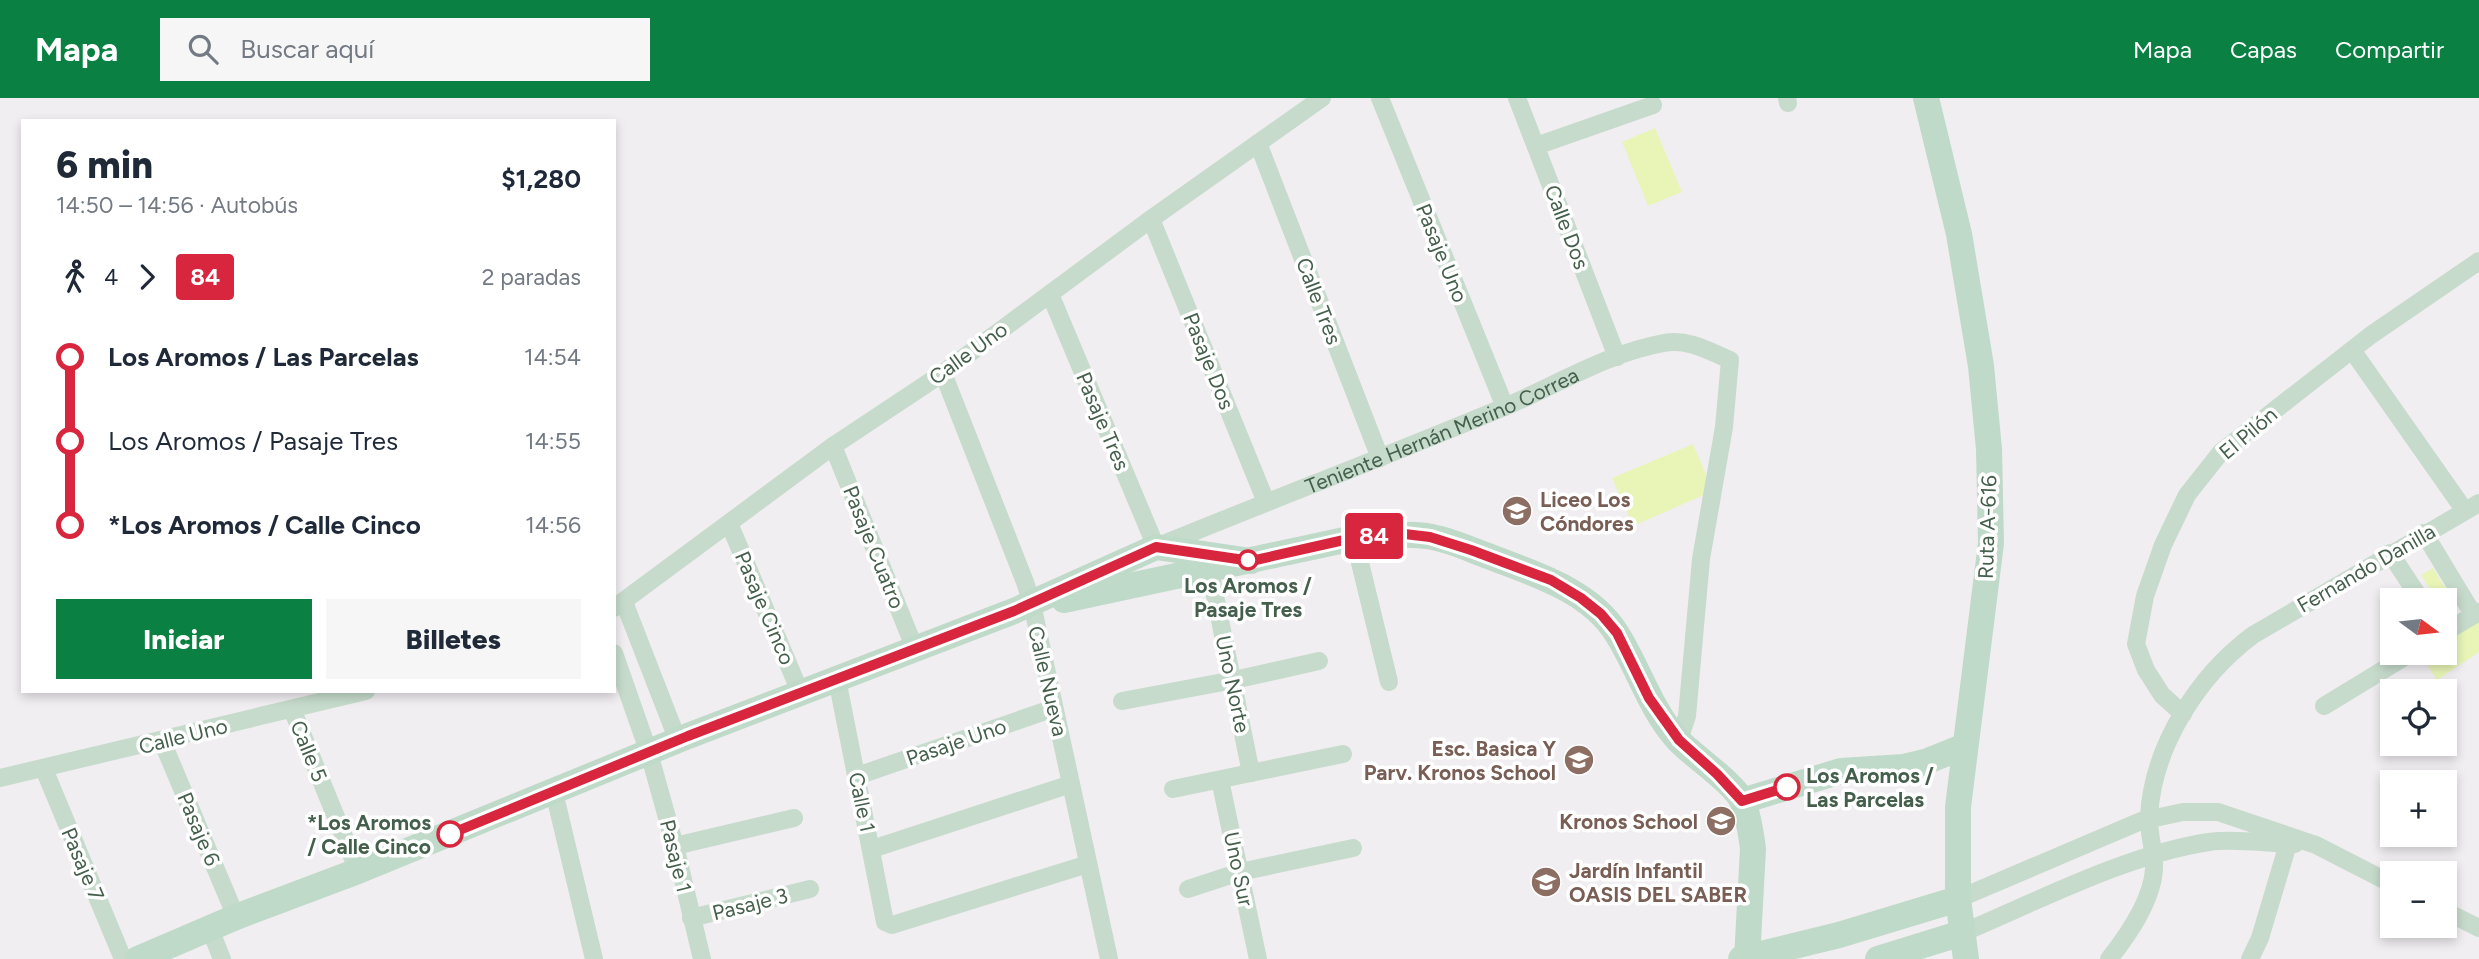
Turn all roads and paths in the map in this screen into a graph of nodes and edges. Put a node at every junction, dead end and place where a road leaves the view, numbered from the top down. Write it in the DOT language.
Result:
graph roads {
  1 [pos="1322,98"];
  2 [pos="1380,98"];
  3 [pos="1517,98"];
  4 [pos="1926,98"];
  5 [pos="1653,105"];
  6 [pos="1258,143"];
  7 [pos="1536,146"];
  8 [pos="1151,219"];
  9 [pos="2479,261"];
  10 [pos="1049,295"];
  11 [pos="2352,350"];
  12 [pos="1617,357"];
  13 [pos="943,373"];
  14 [pos="1505,407"];
  15 [pos="833,446"];
  16 [pos="1380,458"];
  17 [pos="1266,502"];
  18 [pos="2472,507"];
  19 [pos="729,523"];
  20 [pos="2424,533"];
  21 [pos="1353,538"];
  22 [pos="1156,547"];
  23 [pos="2390,553"];
  24 [pos="1208,562"];
  25 [pos="2413,588"];
  26 [pos="1032,604"];
  27 [pos="619,605"];
  28 [pos="2476,613"];
  29 [pos="2457,625"];
  30 [pos="915,649"];
  31 [pos="616,659"];
  32 [pos="1319,662"];
  33 [pos="2391,665"];
  34 [pos="837,678"];
  35 [pos="1234,680"];
  36 [pos="1389,682"];
  37 [pos="800,692"];
  38 [pos="358,693"];
  39 [pos="1122,701"];
  40 [pos="2324,706"];
  41 [pos="1054,708"];
  42 [pos="292,709"];
  43 [pos="2183,714"];
  44 [pos="1679,740"];
  45 [pos="162,741"];
  46 [pos="678,741"];
  47 [pos="1965,746"];
  48 [pos="649,753"];
  49 [pos="1343,754"];
  50 [pos="44,769"];
  51 [pos="1251,774"];
  52 [pos="857,776"];
  53 [pos="0,778"];
  54 [pos="1220,780"];
  55 [pos="1071,784"];
  56 [pos="1173,789"];
  57 [pos="554,792"];
  58 [pos="1742,801"];
  59 [pos="794,818"];
  60 [pos="2149,819"];
  61 [pos="2288,844"];
  62 [pos="2316,845"];
  63 [pos="675,846"];
  64 [pos="1353,848"];
  65 [pos="872,849"];
  66 [pos="2153,855"];
  67 [pos="1088,864"];
  68 [pos="358,871"];
  69 [pos="1240,872"];
  70 [pos="2380,878"];
  71 [pos="810,889"];
  72 [pos="1188,889"];
  73 [pos="1958,898"];
  74 [pos="236,917"];
  75 [pos="2457,917"];
  76 [pos="691,918"];
  77 [pos="2479,928"];
  78 [pos="210,929"];
  79 [pos="1964,946"];
  80 [pos="123,959"];
  81 [pos="138,959"];
  82 [pos="222,959"];
  83 [pos="594,959"];
  84 [pos="702,959"];
  85 [pos="1109,959"];
  86 [pos="1258,959"];
  87 [pos="1745,959"];
  88 [pos="1878,959"];
  89 [pos="2109,959"];
  90 [pos="2250,959"];
  1 -- 6 [label="street, Calle Uno"];
  2 -- 14 [label="street, Pasaje Uno"];
  3 -- 7 [label="street, Calle Dos"];
  4 -- 47 [label="street, Ruta A-616"];
  5 -- 7 [label="street"];
  6 -- 8 [label="street, Calle Uno"];
  6 -- 16 [label="street, Calle Tres"];
  7 -- 12 [label="street, Calle Dos"];
  8 -- 10 [label="street, Calle Uno"];
  8 -- 17 [label="street, Pasaje Dos"];
  9 -- 11 [label="street, El Pilón"];
  10 -- 13 [label="street, Calle Uno"];
  10 -- 22 [label="street, Pasaje Tres"];
  11 -- 18 [label="street"];
  11 -- 43 [label="street, El Pilón"];
  12 -- 14 [label="street, Teniente Hernán Merino Correa"];
  12 -- 44 [label="street, Teniente Hernán Merino Correa"];
  13 -- 15 [label="street, Calle Uno"];
  13 -- 26 [label="street, Calle Nueva"];
  14 -- 16 [label="street, Teniente Hernán Merino Correa"];
  15 -- 19 [label="street, Calle Uno"];
  15 -- 30 [label="street, Pasaje Cuatro"];
  16 -- 17 [label="street, Teniente Hernán Merino Correa"];
  17 -- 22 [label="street, Teniente Hernán Merino Correa"];
  18 -- 20 [label="street, Fernando Danilla"];
  19 -- 27 [label="street, Calle Uno"];
  19 -- 37 [label="street, Pasaje Cinco"];
  20 -- 23 [label="street, Fernando Danilla"];
  20 -- 28 [label="street"];
  21 -- 24 [label="street, Teniente Hernán Merino Correa"];
  21 -- 36 [label="street"];
  21 -- 44 [label="street, Teniente Hernán Merino Correa"];
  22 -- 24 [label="street, Teniente Hernán Merino Correa"];
  22 -- 26 [label="street, Teniente Hernán Merino Correa"];
  23 -- 25 [label="street"];
  23 -- 43 [label="street, Fernando Danilla"];
  24 -- 26 [label="street, Teniente Hernán Merino Correa"];
  24 -- 35 [label="street, Uno Norte"];
  26 -- 30 [label="street, Teniente Hernán Merino Correa"];
  26 -- 41 [label="street, Calle Nueva"];
  27 -- 46 [label="street"];
  28 -- 29 [label="street"];
  30 -- 34 [label="street, Teniente Hernán Merino Correa"];
  31 -- 48 [label="street, Pasaje 1"];
  32 -- 35 [label="street"];
  33 -- 40 [label="street"];
  34 -- 37 [label="street, Teniente Hernán Merino Correa"];
  34 -- 52 [label="street, Calle 1"];
  35 -- 39 [label="street"];
  35 -- 51 [label="street, Uno Norte"];
  37 -- 46 [label="street, Teniente Hernán Merino Correa"];
  38 -- 42 [label="street, Calle Uno"];
  41 -- 52 [label="street, Pasaje Uno"];
  41 -- 55 [label="street, Calle Nueva"];
  42 -- 45 [label="street, Calle Uno"];
  42 -- 68 [label="street, Calle 5"];
  43 -- 60 [label="street, Fernando Danilla"];
  44 -- 58 [label="street, Teniente Hernán Merino Correa"];
  45 -- 50 [label="street, Calle Uno"];
  45 -- 74 [label="street, Pasaje 6"];
  46 -- 48 [label="street, Teniente Hernán Merino Correa"];
  47 -- 58 [label="street"];
  47 -- 73 [label="street, Ruta A-616"];
  48 -- 57 [label="street, Teniente Hernán Merino Correa"];
  48 -- 63 [label="street, Pasaje 1"];
  49 -- 51 [label="street"];
  50 -- 53 [label="street, Calle Uno"];
  50 -- 80 [label="street, Pasaje 7"];
  51 -- 54 [label="street"];
  52 -- 65 [label="street, Calle 1"];
  54 -- 56 [label="street"];
  54 -- 69 [label="street, Uno Sur"];
  55 -- 65 [label="street"];
  55 -- 67 [label="street, Calle Nueva"];
  57 -- 68 [label="street, Teniente Hernán Merino Correa"];
  57 -- 83 [label="street"];
  58 -- 87 [label="street"];
  59 -- 63 [label="street"];
  60 -- 62 [label="street"];
  60 -- 66 [label="street, Fernando Danilla"];
  60 -- 73 [label="street"];
  61 -- 62 [label="street"];
  61 -- 66 [label="street"];
  61 -- 90 [label="street"];
  62 -- 70 [label="street"];
  63 -- 76 [label="street, Pasaje 1"];
  64 -- 69 [label="street"];
  65 -- 67 [label="street, Calle 1"];
  66 -- 79 [label="street"];
  66 -- 89 [label="street, Fernando Danilla"];
  67 -- 85 [label="street, Calle Nueva"];
  68 -- 74 [label="street, Teniente Hernán Merino Correa"];
  69 -- 72 [label="street"];
  69 -- 86 [label="street, Uno Sur"];
  71 -- 76 [label="street, Pasaje 3"];
  73 -- 79 [label="street, Ruta A-616"];
  73 -- 87 [label="street"];
  74 -- 78 [label="street, Teniente Hernán Merino Correa"];
  75 -- 77 [label="street"];
  76 -- 84 [label="street, Pasaje 1"];
  78 -- 81 [label="street, Teniente Hernán Merino Correa"];
  78 -- 82 [label="street"];
  79 -- 88 [label="street"];
}
